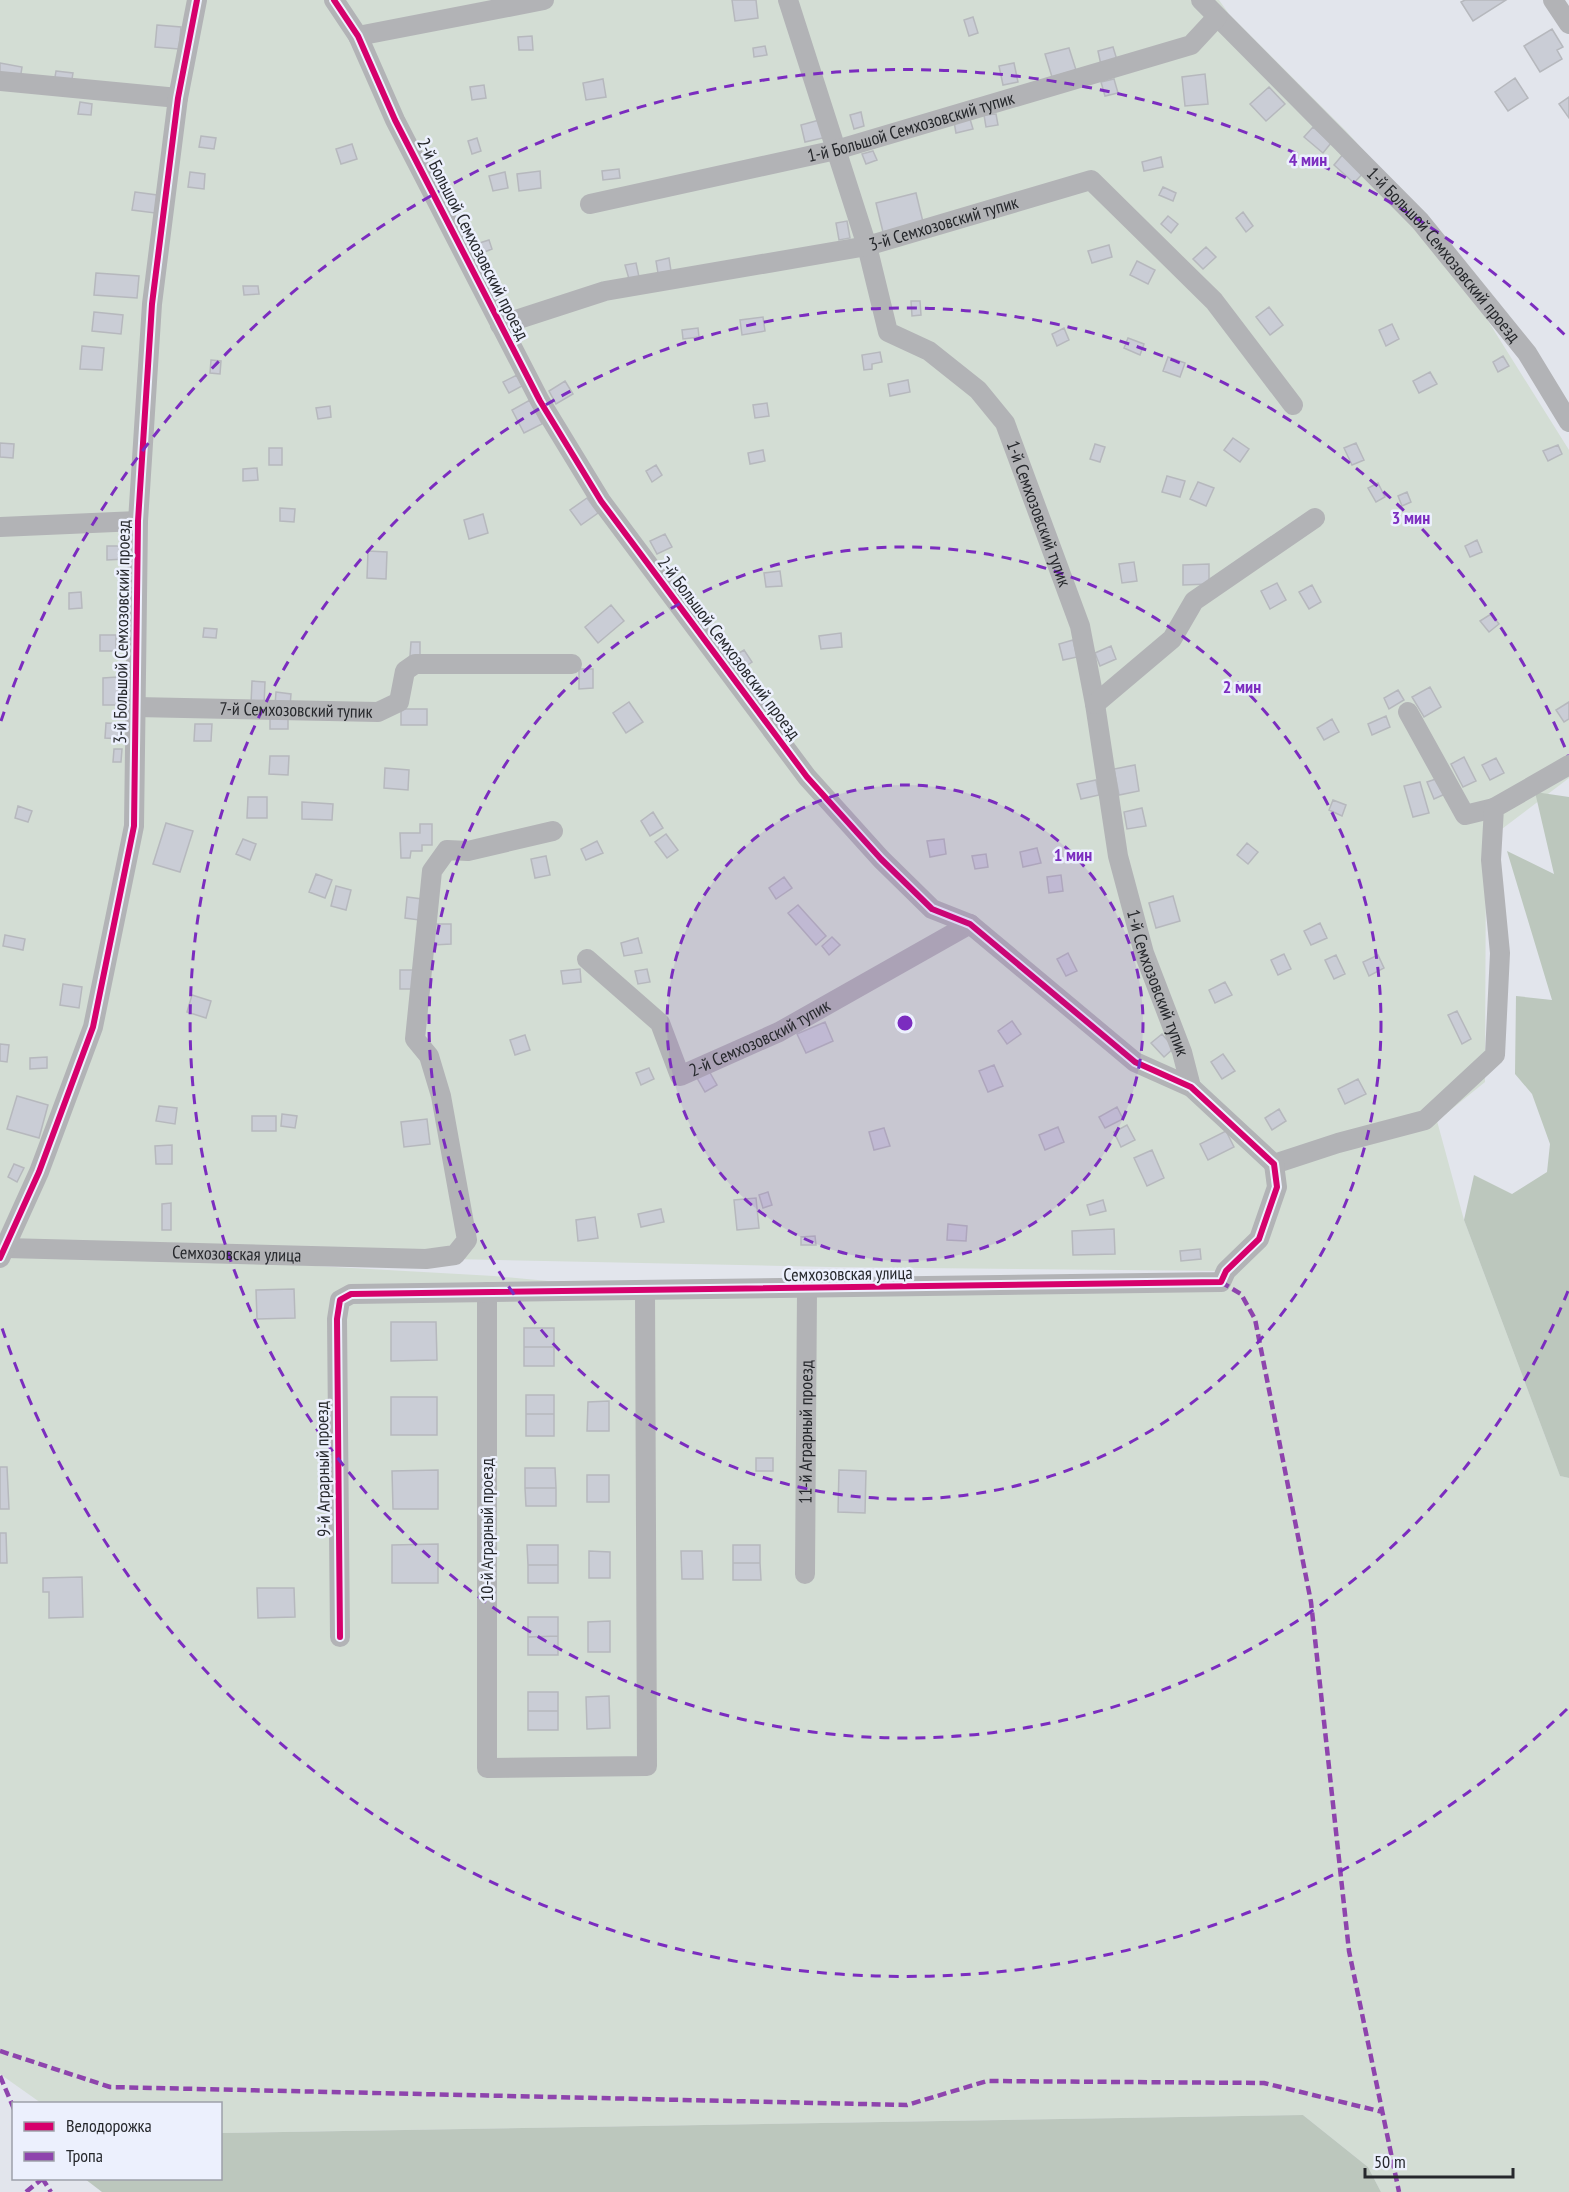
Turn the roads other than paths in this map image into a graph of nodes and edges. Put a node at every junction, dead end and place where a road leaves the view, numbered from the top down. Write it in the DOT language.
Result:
graph roads {
  1 [pos="197,0"];
  2 [pos="334,0"];
  3 [pos="544,0"];
  4 [pos="788,0"];
  5 [pos="1201,0"];
  6 [pos="1553,0"];
  7 [pos="1217,17"];
  8 [pos="1569,24"];
  9 [pos="358,36"];
  10 [pos="0,81"];
  11 [pos="178,98"];
  12 [pos="836,150"];
  13 [pos="590,204"];
  14 [pos="867,246"];
  15 [pos="500,325"];
  16 [pos="1293,405"];
  17 [pos="1569,422"];
  18 [pos="1315,518"];
  19 [pos="138,521"];
  20 [pos="0,527"];
  21 [pos="572,664"];
  22 [pos="1095,704"];
  23 [pos="136,707"];
  24 [pos="1408,712"];
  25 [pos="1569,765"];
  26 [pos="1494,808"];
  27 [pos="553,831"];
  28 [pos="970,924"];
  29 [pos="587,959"];
  30 [pos="1191,1087"];
  31 [pos="1274,1164"];
  32 [pos="2,1250"];
  33 [pos="645,1290"];
  34 [pos="807,1290"];
  35 [pos="487,1292"];
  36 [pos="340,1300"];
  37 [pos="805,1574"];
  38 [pos="340,1638"];
  1 -- 11 [label="street, 3-й Большой Семхозовский проезд"];
  2 -- 9 [label="street, 2-й Большой Семхозовский проезд"];
  3 -- 9 [label="street"];
  4 -- 12 [label="street, 1-й Семхозовский тупик"];
  5 -- 7 [label="street, 1-й Большой Семхозовский проезд"];
  6 -- 8 [label="street"];
  7 -- 12 [label="street, 1-й Большой Семхозовский тупик"];
  7 -- 17 [label="street, 1-й Большой Семхозовский проезд"];
  9 -- 15 [label="street, 2-й Большой Семхозовский проезд"];
  10 -- 11 [label="street"];
  11 -- 19 [label="street, 3-й Большой Семхозовский проезд"];
  12 -- 13 [label="street, 1-й Большой Семхозовский тупик"];
  12 -- 14 [label="street, 1-й Семхозовский тупик"];
  14 -- 15 [label="street, 3-й Семхозовский тупик"];
  14 -- 16 [label="street, 3-й Семхозовский тупик"];
  14 -- 22 [label="street, 1-й Семхозовский тупик"];
  15 -- 28 [label="street, 2-й Большой Семхозовский проезд"];
  18 -- 22 [label="street"];
  19 -- 20 [label="street"];
  19 -- 23 [label="street, 3-й Большой Семхозовский проезд"];
  21 -- 23 [label="street, 7-й Семхозовский тупик"];
  22 -- 30 [label="street, 1-й Семхозовский тупик"];
  23 -- 32 [label="street, 3-й Большой Семхозовский проезд"];
  24 -- 26 [label="street"];
  25 -- 26 [label="street"];
  26 -- 31 [label="street"];
  27 -- 32 [label="street, Семхозовская улица"];
  28 -- 29 [label="street, 2-й Семхозовский тупик"];
  28 -- 30 [label="street, 2-й Большой Семхозовский проезд"];
  30 -- 31 [label="street, 2-й Большой Семхозовский проезд"];
  31 -- 34 [label="street, Семхозовская улица"];
  33 -- 34 [label="street, Семхозовская улица"];
  33 -- 35 [label="street, Семхозовская улица"];
  33 -- 35 [label="street, 10-й Аграрный проезд"];
  34 -- 37 [label="street, 11-й Аграрный проезд"];
  35 -- 36 [label="street, Семхозовская улица"];
  36 -- 38 [label="street, 9-й Аграрный проезд"];
}
